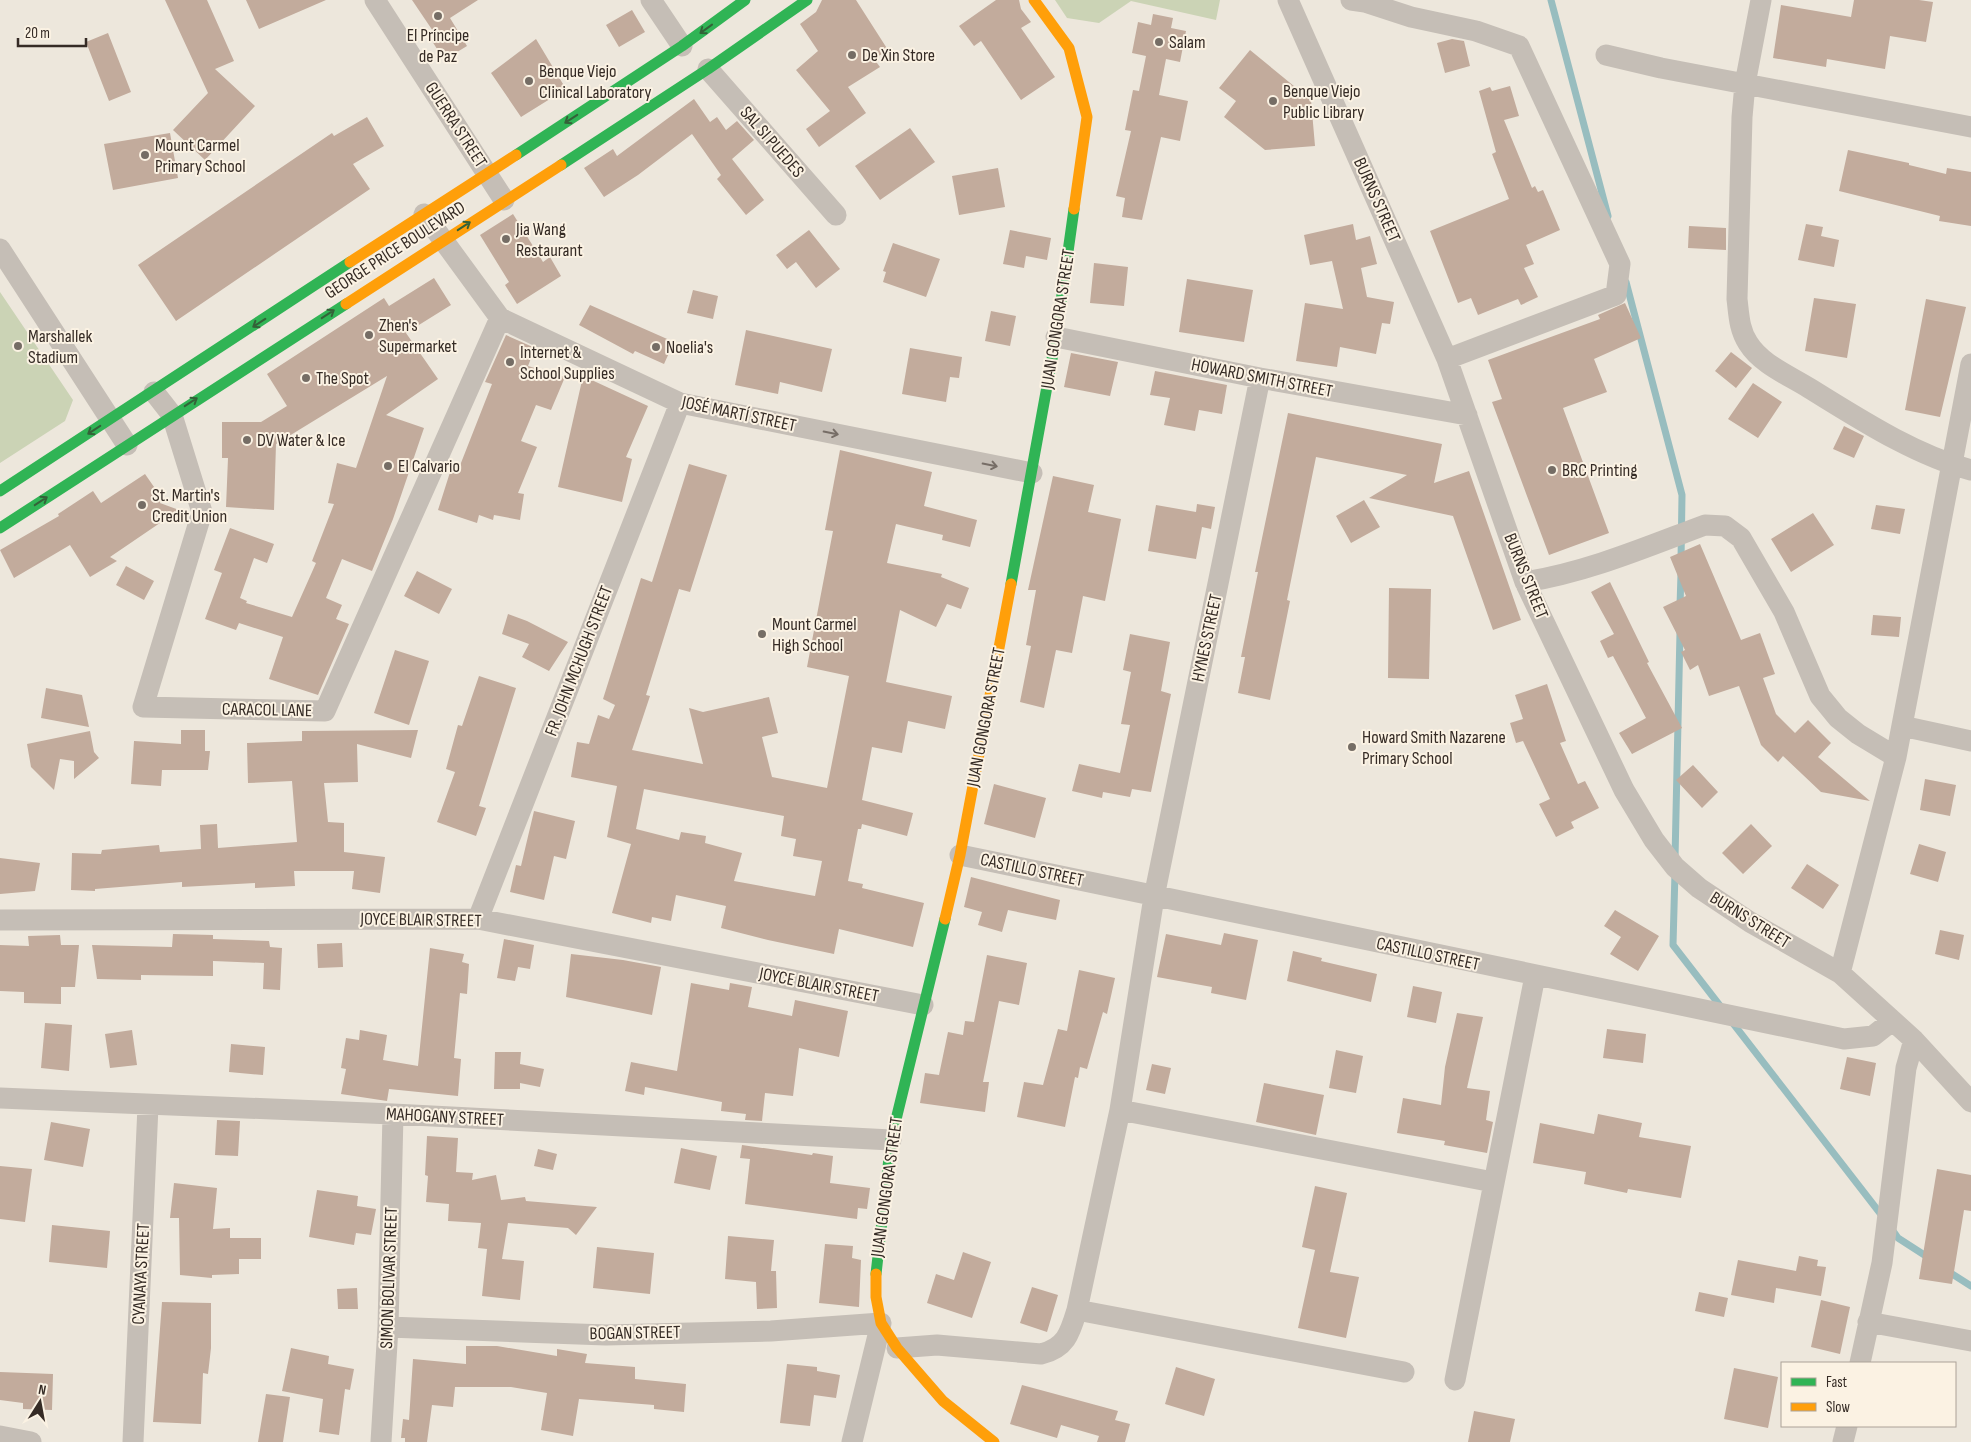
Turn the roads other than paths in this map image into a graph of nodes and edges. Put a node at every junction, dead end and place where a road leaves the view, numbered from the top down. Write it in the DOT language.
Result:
graph roads {
  1 [pos="375,0"];
  2 [pos="651,0"];
  3 [pos="745,0"];
  4 [pos="808,0"];
  5 [pos="1034,0"];
  6 [pos="1288,0"];
  7 [pos="1351,0"];
  8 [pos="1761,0"];
  9 [pos="682,46"];
  10 [pos="1606,55"];
  11 [pos="708,69"];
  12 [pos="1745,84"];
  13 [pos="1971,127"];
  14 [pos="487,174"];
  15 [pos="504,200"];
  16 [pos="424,214"];
  17 [pos="836,214"];
  18 [pos="442,240"];
  19 [pos="0,250"];
  20 [pos="500,318"];
  21 [pos="1056,337"];
  22 [pos="1447,359"];
  23 [pos="1971,364"];
  24 [pos="1260,378"];
  25 [pos="154,392"];
  26 [pos="680,403"];
  27 [pos="172,415"];
  28 [pos="1467,415"];
  29 [pos="110,420"];
  30 [pos="127,445"];
  31 [pos="1961,468"];
  32 [pos="1032,473"];
  33 [pos="0,491"];
  34 [pos="0,528"];
  35 [pos="1525,582"];
  36 [pos="1902,726"];
  37 [pos="1971,741"];
  38 [pos="1896,757"];
  39 [pos="960,855"];
  40 [pos="1154,897"];
  41 [pos="478,919"];
  42 [pos="0,920"];
  43 [pos="1840,973"];
  44 [pos="1535,976"];
  45 [pos="923,1005"];
  46 [pos="1892,1021"];
  47 [pos="1914,1040"];
  48 [pos="0,1098"];
  49 [pos="1971,1102"];
  50 [pos="148,1106"];
  51 [pos="1120,1110"];
  52 [pos="393,1114"];
  53 [pos="891,1140"];
  54 [pos="1493,1182"];
  55 [pos="1077,1310"];
  56 [pos="1868,1322"];
  57 [pos="881,1323"];
  58 [pos="388,1327"];
  59 [pos="1971,1341"];
  60 [pos="897,1348"];
  61 [pos="1860,1362"];
  62 [pos="1404,1372"];
  63 [pos="1455,1380"];
  64 [pos="1847,1427"];
  65 [pos="0,1436"];
  66 [pos="30,1442"];
  67 [pos="133,1442"];
  68 [pos="381,1442"];
  69 [pos="852,1442"];
  70 [pos="994,1442"];
  71 [pos="1843,1442"];
  1 -- 14 [label="street, GUERRA STREET"];
  2 -- 9 [label="street"];
  3 -- 9 [label="main road, GEORGE PRICE BOULEVARD, one-way"];
  4 -- 11 [label="main road, GEORGE PRICE BOULEVARD"];
  5 -- 21 [label="main road, JUAN GONGORA STREET"];
  6 -- 22 [label="street, BURNS STREET"];
  7 -- 22 [label="street"];
  8 -- 12 [label="street"];
  9 -- 14 [label="main road, GEORGE PRICE BOULEVARD, one-way"];
  10 -- 12 [label="street"];
  11 -- 15 [label="main road, GEORGE PRICE BOULEVARD"];
  11 -- 17 [label="street, SAL SI PUEDES"];
  12 -- 13 [label="street"];
  12 -- 31 [label="street"];
  14 -- 15 [label="street, GUERRA STREET"];
  14 -- 16 [label="main road, GEORGE PRICE BOULEVARD"];
  18 -- 15 [label="main road, GEORGE PRICE BOULEVARD, one-way"];
  16 -- 18 [label="street, JOSÉ MARTÍ STREET"];
  16 -- 25 [label="main road, GEORGE PRICE BOULEVARD, one-way"];
  18 -- 20 [label="street, JOSÉ MARTÍ STREET"];
  27 -- 18 [label="main road, GEORGE PRICE BOULEVARD, one-way"];
  19 -- 29 [label="street"];
  20 -- 26 [label="street, JOSÉ MARTÍ STREET"];
  20 -- 27 [label="street, CARACOL LANE"];
  21 -- 24 [label="street, HOWARD SMITH STREET"];
  21 -- 32 [label="main road, JUAN GONGORA STREET"];
  22 -- 28 [label="street, BURNS STREET"];
  23 -- 31 [label="street"];
  24 -- 28 [label="street, HOWARD SMITH STREET"];
  24 -- 40 [label="street, HYNES STREET"];
  25 -- 27 [label="street, CARACOL LANE"];
  25 -- 29 [label="main road, GEORGE PRICE BOULEVARD"];
  26 -- 32 [label="street, JOSÉ MARTÍ STREET, one-way"];
  26 -- 41 [label="street, FR. JOHN MCHUGH STREET"];
  27 -- 30 [label="main road, GEORGE PRICE BOULEVARD"];
  28 -- 35 [label="street, BURNS STREET"];
  29 -- 30 [label="street"];
  29 -- 33 [label="main road, GEORGE PRICE BOULEVARD, one-way"];
  34 -- 30 [label="main road, GEORGE PRICE BOULEVARD, one-way"];
  31 -- 36 [label="street"];
  32 -- 39 [label="main road, JUAN GONGORA STREET"];
  35 -- 38 [label="street"];
  35 -- 43 [label="street, BURNS STREET"];
  36 -- 37 [label="street"];
  36 -- 38 [label="street"];
  38 -- 43 [label="street"];
  39 -- 40 [label="street, CASTILLO STREET"];
  39 -- 45 [label="main road, JUAN GONGORA STREET"];
  40 -- 44 [label="street, CASTILLO STREET"];
  40 -- 51 [label="street, HYNES STREET"];
  41 -- 42 [label="street, JOYCE BLAIR STREET"];
  41 -- 45 [label="street, JOYCE BLAIR STREET"];
  43 -- 46 [label="street, BURNS STREET"];
  44 -- 46 [label="street, CASTILLO STREET"];
  44 -- 54 [label="street"];
  45 -- 53 [label="main road, JUAN GONGORA STREET"];
  46 -- 47 [label="street, BURNS STREET"];
  47 -- 49 [label="street, BURNS STREET"];
  47 -- 56 [label="street"];
  48 -- 50 [label="street, MAHOGANY STREET"];
  50 -- 52 [label="street, MAHOGANY STREET"];
  50 -- 67 [label="street, CYANAYA STREET"];
  51 -- 54 [label="street"];
  51 -- 55 [label="street, HYNES STREET"];
  52 -- 53 [label="street, MAHOGANY STREET"];
  52 -- 58 [label="street, SIMON BOLIVAR STREET"];
  53 -- 57 [label="main road, JUAN GONGORA STREET"];
  54 -- 63 [label="street"];
  55 -- 60 [label="street, HYNES STREET"];
  55 -- 62 [label="street"];
  56 -- 59 [label="street"];
  56 -- 61 [label="street"];
  57 -- 58 [label="street, BOGAN STREET"];
  57 -- 60 [label="main road"];
  57 -- 69 [label="street, JUAN GONGORA STREET"];
  58 -- 68 [label="street, SIMON BOLIVAR STREET"];
  60 -- 70 [label="main road"];
  64 -- 71 [label="street"];
  65 -- 66 [label="street"];
}
